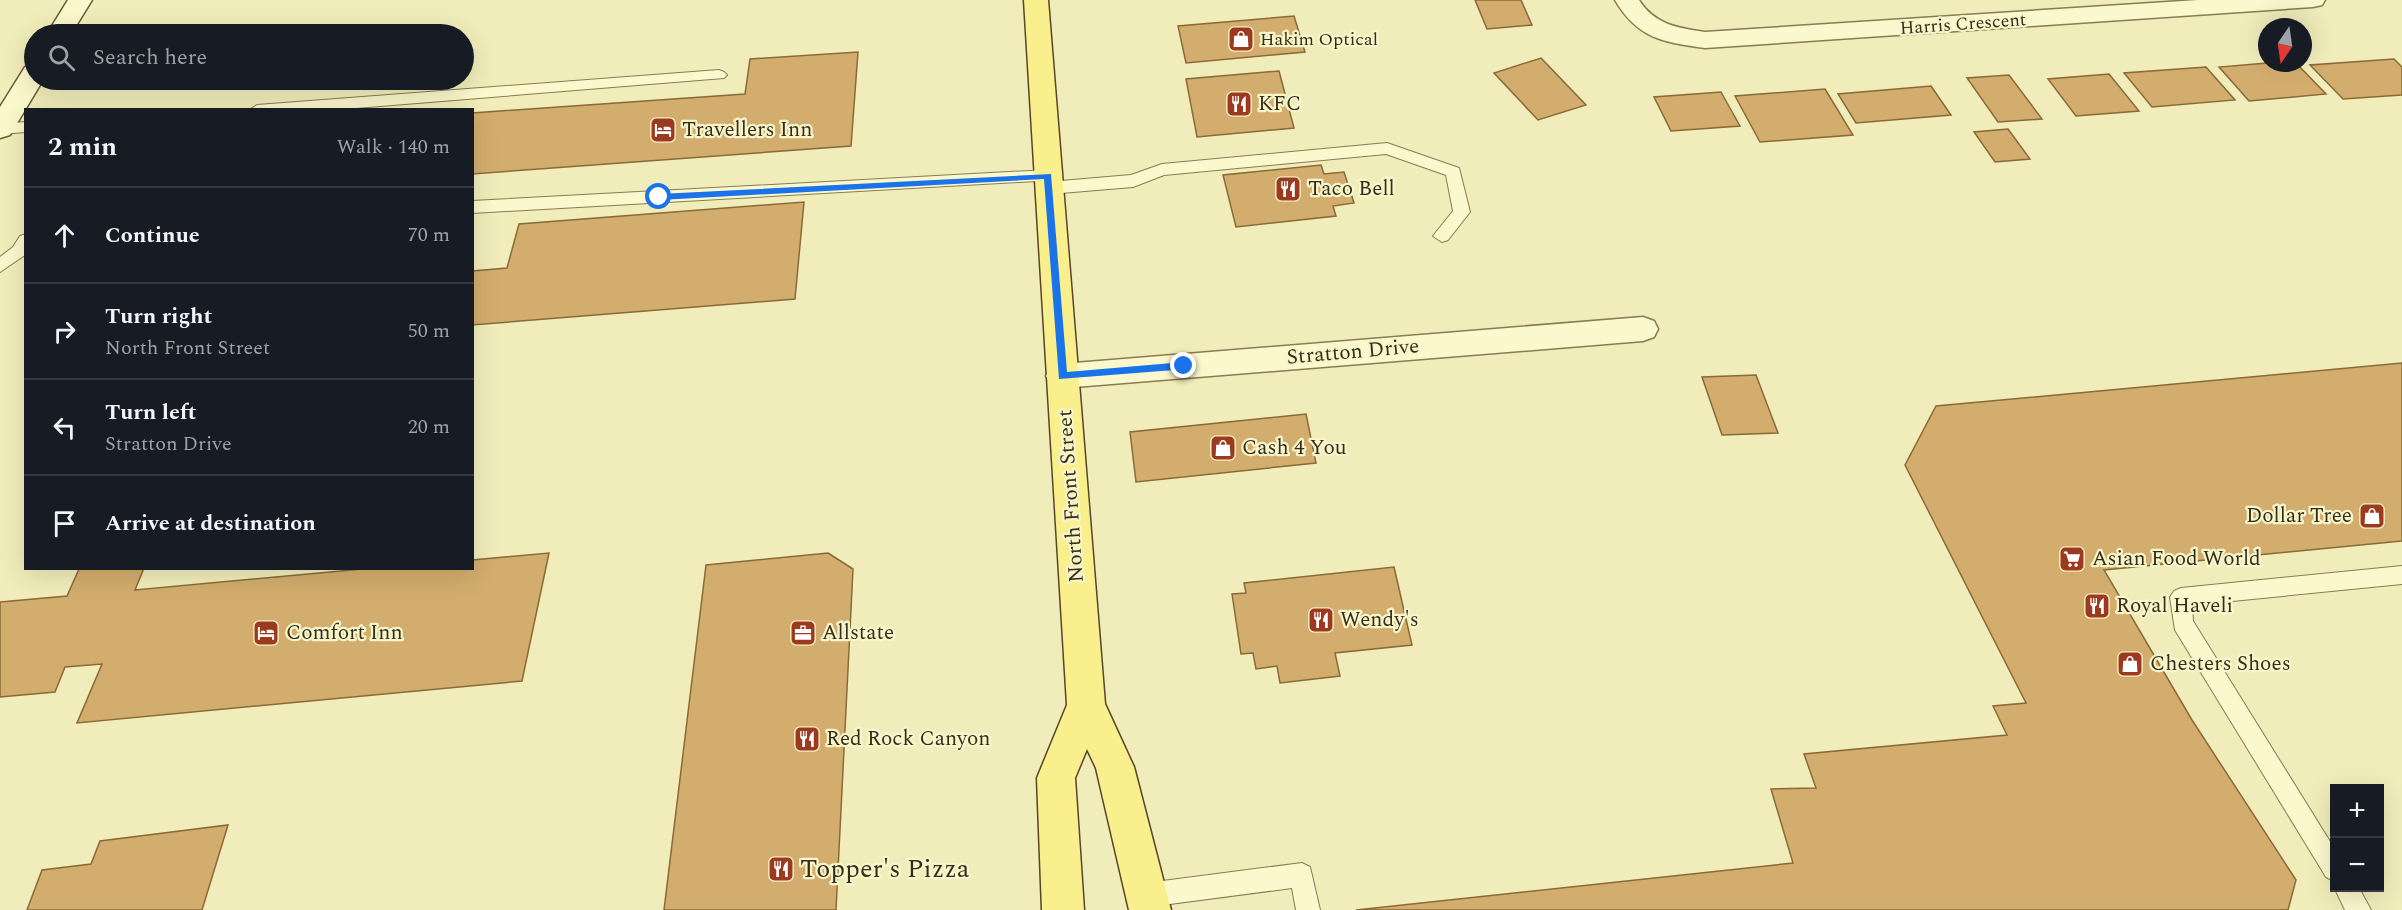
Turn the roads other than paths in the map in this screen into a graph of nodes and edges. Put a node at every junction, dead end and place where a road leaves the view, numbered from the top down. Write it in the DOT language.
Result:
graph roads {
  1 [pos="80,0"];
  2 [pos="1036,0"];
  3 [pos="1627,0"];
  4 [pos="2313,0"];
  5 [pos="65,24"];
  6 [pos="719,75"];
  7 [pos="24,89"];
  8 [pos="284,108"];
  9 [pos="24,127"];
  10 [pos="0,129"];
  11 [pos="1049,182"];
  12 [pos="474,207"];
  13 [pos="1442,236"];
  14 [pos="24,243"];
  15 [pos="0,266"];
  16 [pos="1643,329"];
  17 [pos="1062,376"];
  18 [pos="2402,575"];
  19 [pos="1086,705"];
  20 [pos="2330,862"];
  21 [pos="2349,892"];
  22 [pos="1149,902"];
  23 [pos="1063,910"];
  24 [pos="1308,910"];
  25 [pos="2360,910"];
  1 -- 5 [label="street"];
  2 -- 11 [label="main road, North Front Street"];
  3 -- 4 [label="street, Harris Crescent"];
  6 -- 8 [label="lane"];
  7 -- 10 [label="street"];
  9 -- 10 [label="lane"];
  11 -- 12 [label="lane"];
  11 -- 13 [label="lane"];
  11 -- 17 [label="main road, North Front Street"];
  14 -- 15 [label="lane"];
  16 -- 17 [label="street, Stratton Drive"];
  17 -- 19 [label="main road, North Front Street"];
  18 -- 20 [label="lane"];
  19 -- 22 [label="main road, North Front Street"];
  19 -- 23 [label="main road, North Front Street"];
  21 -- 25 [label="lane"];
  22 -- 24 [label="lane"];
}
